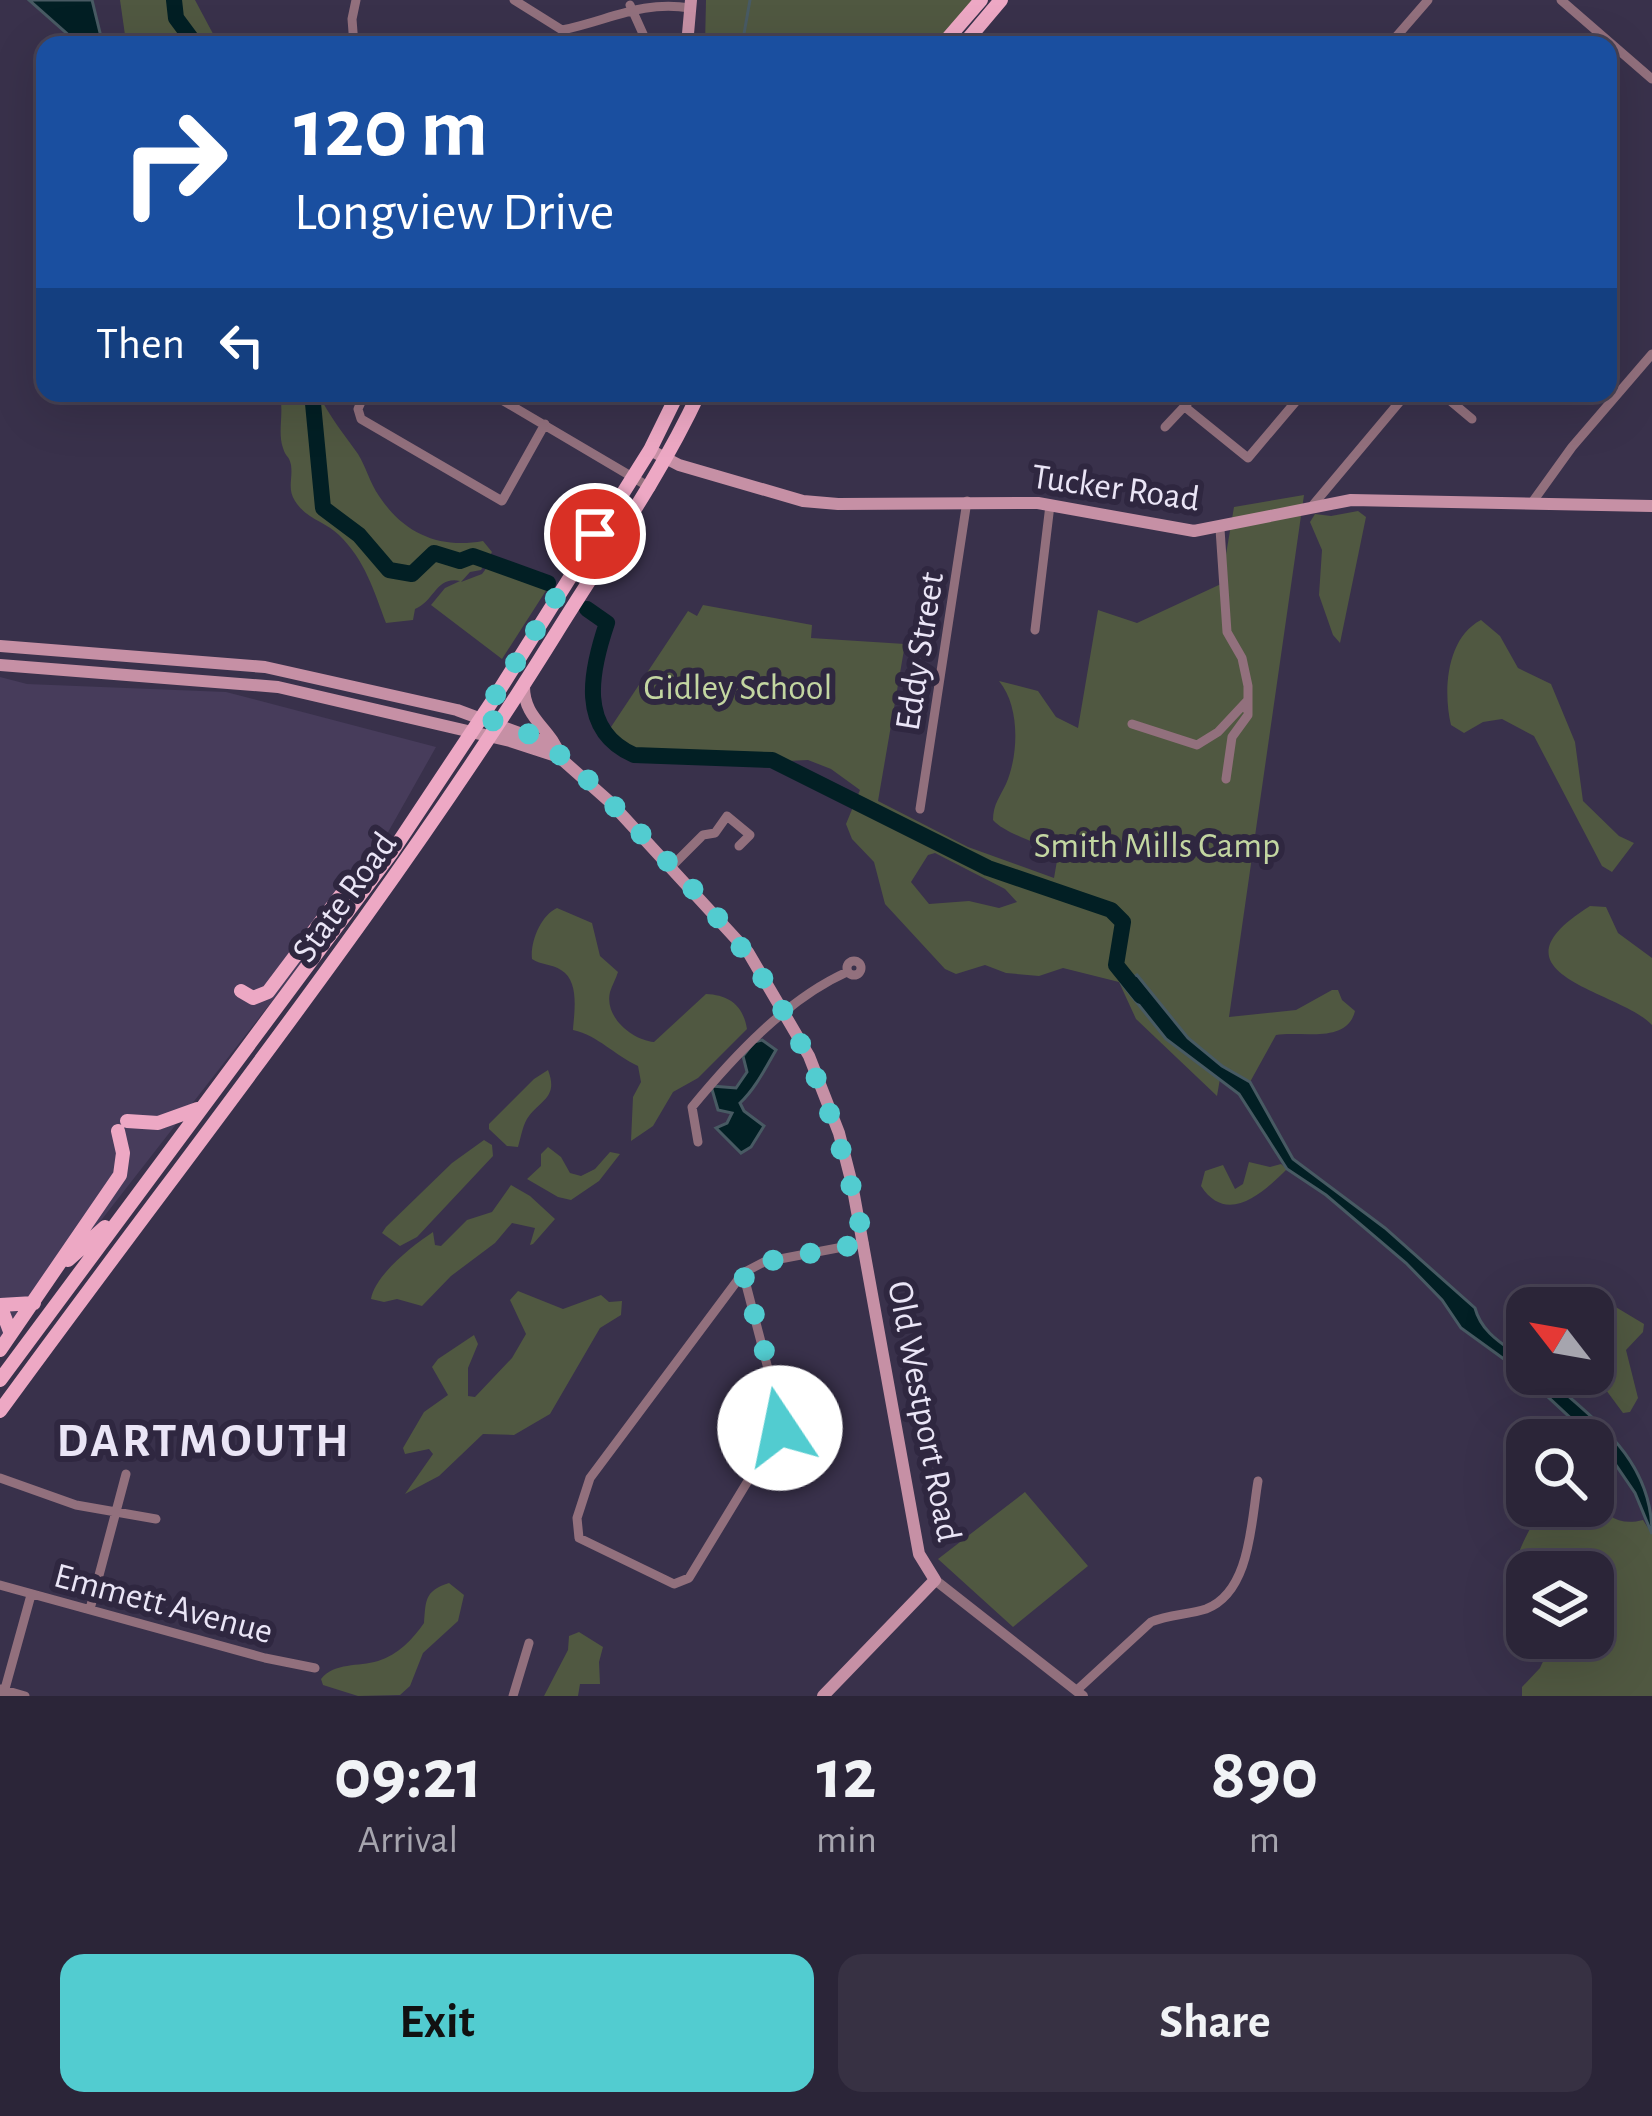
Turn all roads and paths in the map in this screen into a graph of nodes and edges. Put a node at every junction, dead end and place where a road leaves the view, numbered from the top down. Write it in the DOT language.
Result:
graph roads {
  1 [pos="356,0"];
  2 [pos="514,0"];
  3 [pos="1428,0"];
  4 [pos="1561,0"];
  5 [pos="990,2"];
  6 [pos="691,4"];
  7 [pos="630,5"];
  8 [pos="353,36"];
  9 [pos="644,36"];
  10 [pos="689,36"];
  11 [pos="953,36"];
  12 [pos="969,36"];
  13 [pos="1397,36"];
  14 [pos="1602,36"];
  15 [pos="1617,49"];
  16 [pos="1652,79"];
  17 [pos="1652,354"];
  18 [pos="1617,395"];
  19 [pos="361,402"];
  20 [pos="506,402"];
  21 [pos="674,402"];
  22 [pos="695,402"];
  23 [pos="1189,402"];
  24 [pos="1296,402"];
  25 [pos="1399,402"];
  26 [pos="1452,402"];
  27 [pos="1611,402"];
  28 [pos="1185,407"];
  29 [pos="1472,419"];
  30 [pos="545,424"];
  31 [pos="1166,427"];
  32 [pos="650,450"];
  33 [pos="667,460"];
  34 [pos="633,476"];
  35 [pos="651,488"];
  36 [pos="967,501"];
  37 [pos="1531,504"];
  38 [pos="1050,505"];
  39 [pos="1313,505"];
  40 [pos="1652,506"];
  41 [pos="1220,529"];
  42 [pos="1035,630"];
  43 [pos="0,646"];
  44 [pos="0,665"];
  45 [pos="524,687"];
  46 [pos="1247,701"];
  47 [pos="482,717"];
  48 [pos="1132,724"];
  49 [pos="496,730"];
  50 [pos="471,732"];
  51 [pos="560,758"];
  52 [pos="1226,778"];
  53 [pos="920,809"];
  54 [pos="408,826"];
  55 [pos="740,846"];
  56 [pos="672,866"];
  57 [pos="848,972"];
  58 [pos="241,992"];
  59 [pos="785,1010"];
  60 [pos="202,1106"];
  61 [pos="698,1142"];
  62 [pos="127,1207"];
  63 [pos="864,1243"];
  64 [pos="55,1271"];
  65 [pos="743,1273"];
  66 [pos="34,1303"];
  67 [pos="11,1334"];
  68 [pos="0,1350"];
  69 [pos="0,1380"];
  70 [pos="0,1411"];
  71 [pos="126,1474"];
  72 [pos="0,1478"];
  73 [pos="1258,1481"];
  74 [pos="115,1512"];
  75 [pos="156,1520"];
  76 [pos="935,1580"];
  77 [pos="0,1585"];
  78 [pos="31,1595"];
  79 [pos="90,1609"];
  80 [pos="529,1643"];
  81 [pos="315,1668"];
  82 [pos="2,1692"];
  83 [pos="1080,1693"];
  84 [pos="25,1696"];
  85 [pos="513,1696"];
  86 [pos="823,1696"];
  1 -- 8 [label="street"];
  2 -- 7 [label="street"];
  3 -- 13 [label="street"];
  4 -- 14 [label="street"];
  5 -- 11 [label="main road"];
  5 -- 12 [label="main road"];
  6 -- 7 [label="street"];
  6 -- 10 [label="main road"];
  7 -- 9 [label="street"];
  15 -- 16 [label="street"];
  17 -- 18 [label="street"];
  19 -- 30 [label="street"];
  20 -- 30 [label="street"];
  21 -- 32 [label="main road, State Road"];
  22 -- 33 [label="main road, State Road"];
  23 -- 28 [label="street"];
  24 -- 28 [label="street"];
  25 -- 39 [label="street"];
  26 -- 29 [label="street"];
  27 -- 37 [label="street"];
  28 -- 31 [label="street"];
  30 -- 34 [label="street"];
  32 -- 33 [label="main road, Tucker Road"];
  32 -- 34 [label="main road, State Road"];
  33 -- 35 [label="main road, State Road"];
  33 -- 36 [label="main road, Tucker Road"];
  34 -- 35 [label="street"];
  34 -- 47 [label="main road, State Road"];
  35 -- 45 [label="main road, State Road"];
  36 -- 38 [label="main road, Tucker Road"];
  36 -- 53 [label="street, Eddy Street"];
  37 -- 39 [label="main road, Tucker Road"];
  37 -- 40 [label="main road, Tucker Road"];
  38 -- 41 [label="main road, Tucker Road"];
  38 -- 42 [label="street"];
  39 -- 41 [label="main road, Tucker Road"];
  41 -- 46 [label="street"];
  43 -- 47 [label="main road"];
  44 -- 50 [label="main road"];
  45 -- 49 [label="main road, State Road"];
  45 -- 51 [label="main road"];
  46 -- 48 [label="street"];
  46 -- 52 [label="street"];
  47 -- 49 [label="main road"];
  47 -- 50 [label="main road, State Road"];
  49 -- 50 [label="main road"];
  49 -- 51 [label="main road, Old Westport Road"];
  49 -- 70 [label="main road, State Road"];
  50 -- 54 [label="main road, State Road"];
  51 -- 56 [label="main road, Old Westport Road"];
  54 -- 58 [label="main road"];
  54 -- 60 [label="main road, State Road"];
  55 -- 56 [label="street"];
  56 -- 59 [label="main road, Old Westport Road"];
  57 -- 59 [label="street"];
  59 -- 61 [label="street"];
  59 -- 63 [label="main road, Old Westport Road"];
  60 -- 62 [label="main road, State Road"];
  60 -- 64 [label="main road"];
  62 -- 64 [label="main road"];
  62 -- 69 [label="main road, State Road"];
  63 -- 65 [label="street"];
  63 -- 76 [label="main road, Old Westport Road"];
  64 -- 66 [label="main road"];
  65 -- 65 [label="street"];
  66 -- 67 [label="main road"];
  66 -- 67 [label="main road"];
  67 -- 68 [label="main road"];
  71 -- 74 [label="street"];
  72 -- 74 [label="street"];
  73 -- 83 [label="street"];
  74 -- 75 [label="street"];
  74 -- 79 [label="street"];
  76 -- 83 [label="street"];
  76 -- 86 [label="main road, Old Westport Road"];
  77 -- 78 [label="street, Emmett Avenue"];
  78 -- 79 [label="street, Emmett Avenue"];
  78 -- 82 [label="street"];
  79 -- 81 [label="street, Emmett Avenue"];
  80 -- 85 [label="street"];
  82 -- 84 [label="street"];
}
